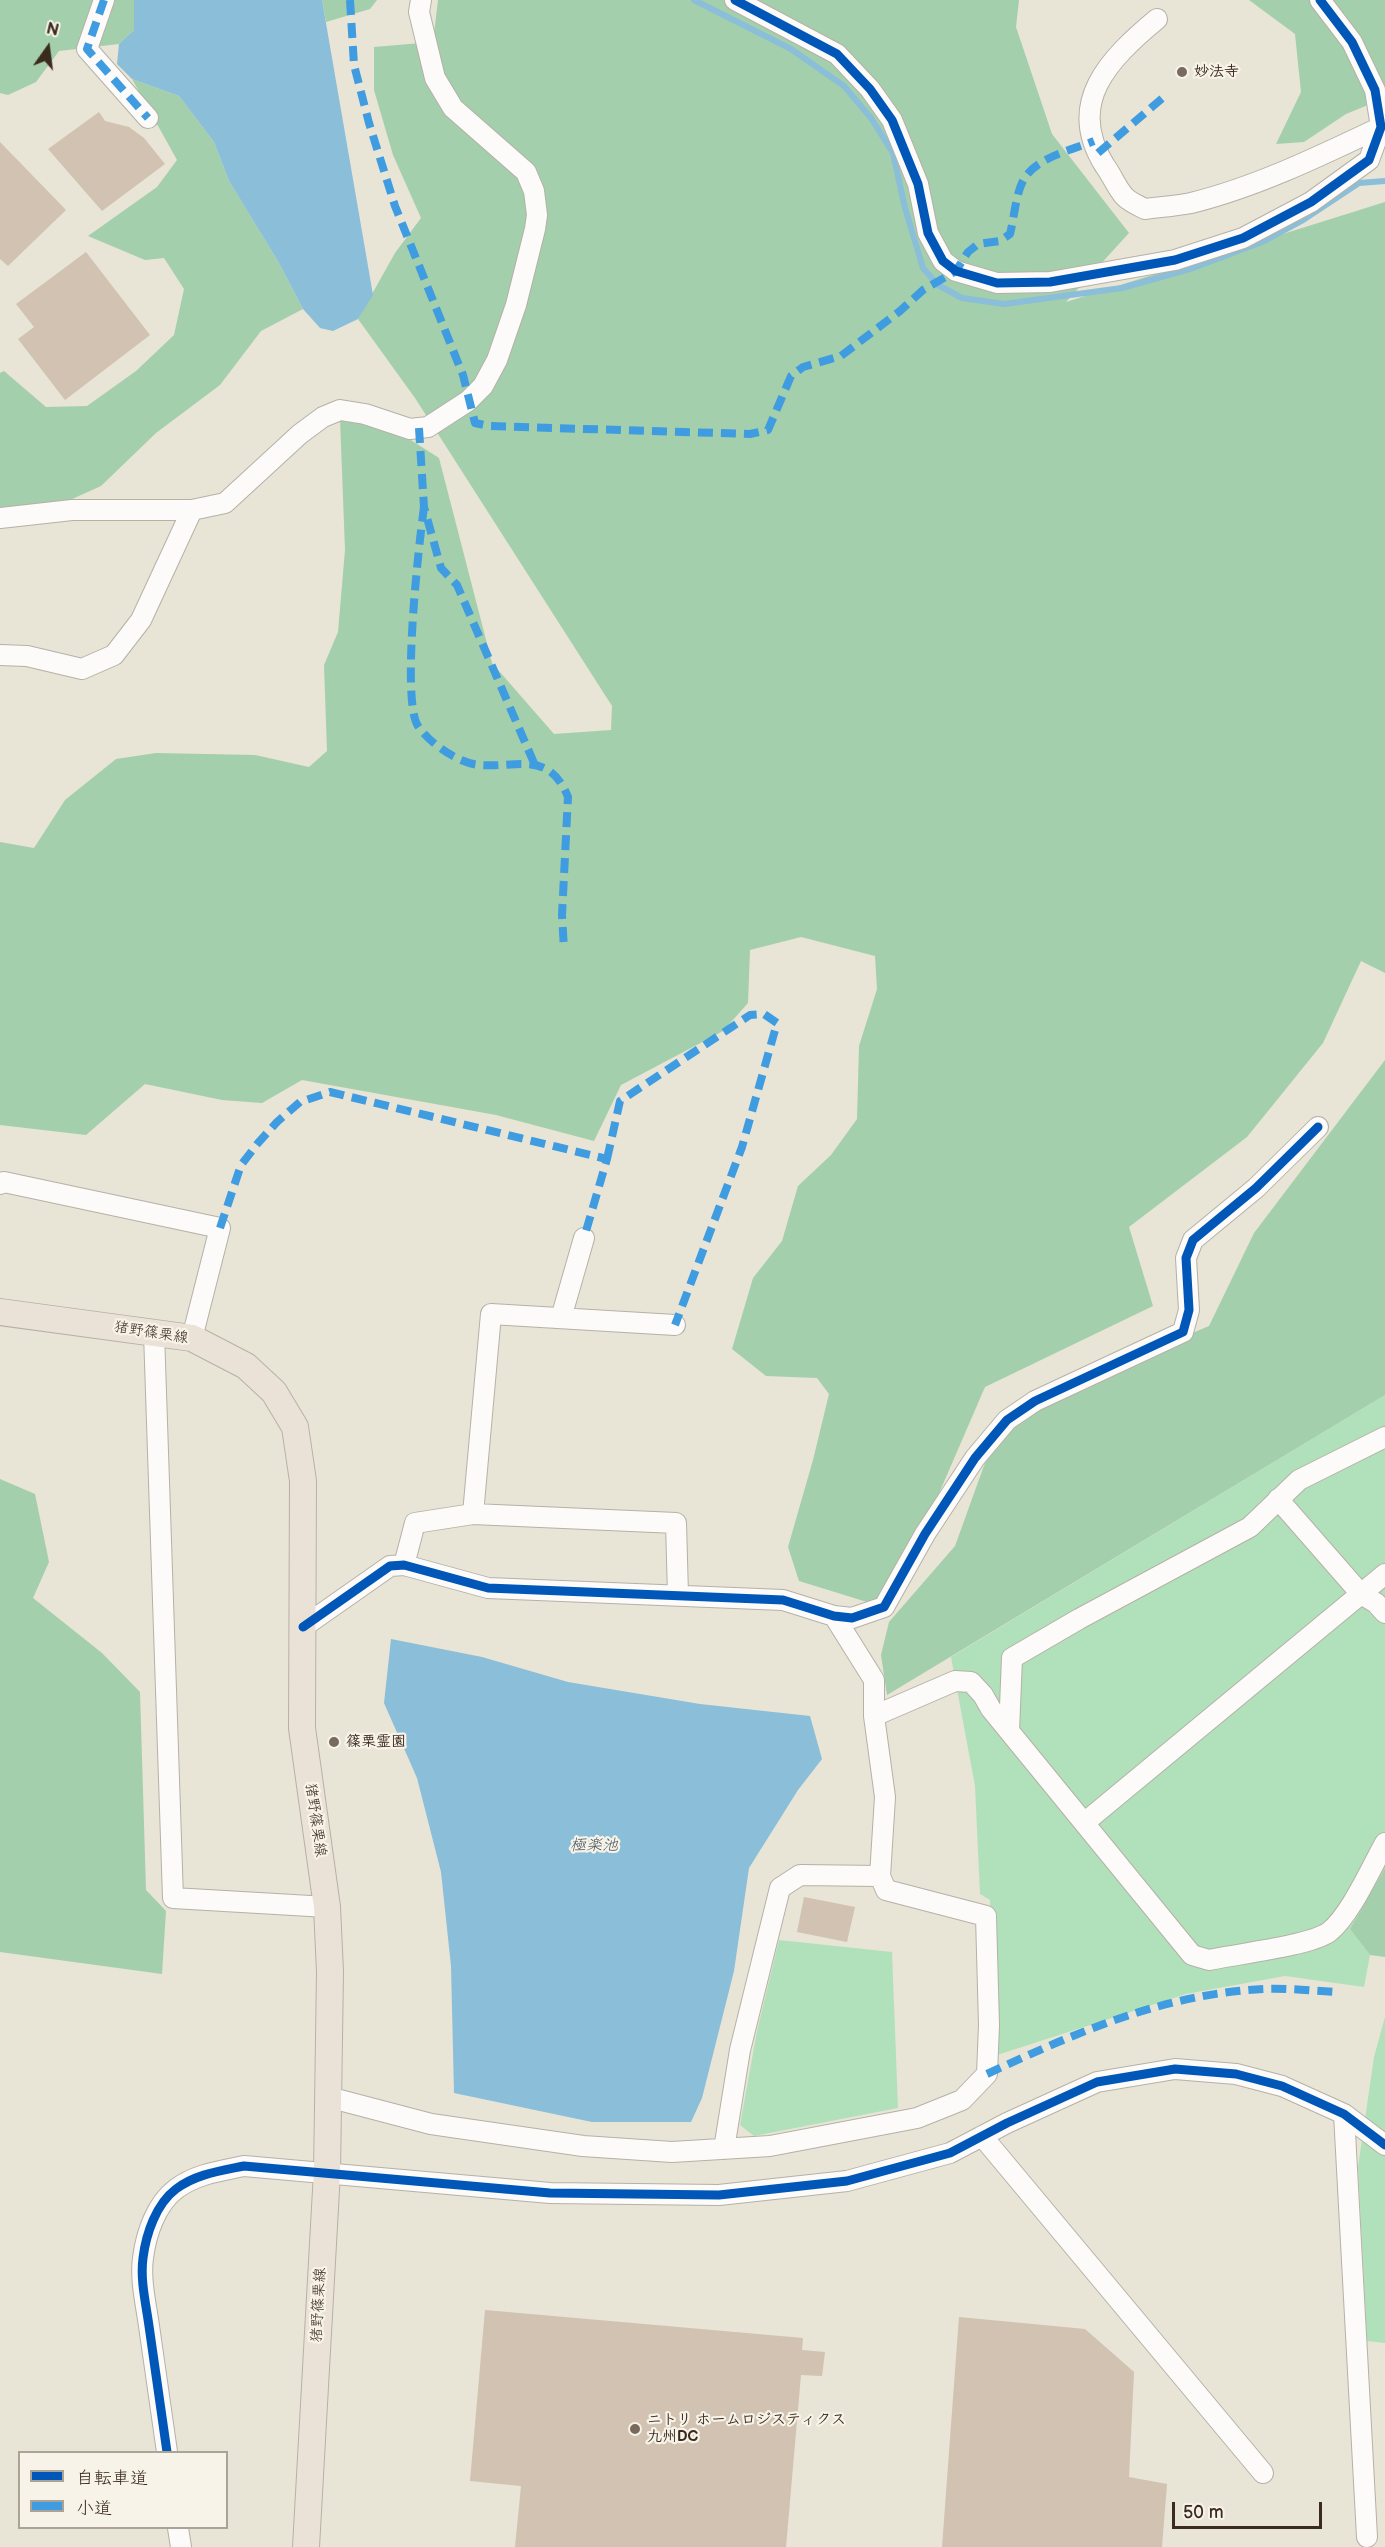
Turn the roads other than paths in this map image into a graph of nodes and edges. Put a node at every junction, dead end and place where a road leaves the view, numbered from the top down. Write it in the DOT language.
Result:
graph roads {
  1 [pos="104,0"];
  2 [pos="421,0"];
  3 [pos="735,0"];
  4 [pos="1320,0"];
  5 [pos="1157,19"];
  6 [pos="148,118"];
  7 [pos="1381,127"];
  8 [pos="192,510"];
  9 [pos="0,518"];
  10 [pos="0,654"];
  11 [pos="1318,1127"];
  12 [pos="0,1184"];
  13 [pos="584,1238"];
  14 [pos="0,1312"];
  15 [pos="561,1318"];
  16 [pos="675,1325"];
  17 [pos="154,1333"];
  18 [pos="192,1338"];
  19 [pos="1385,1437"];
  20 [pos="1278,1499"];
  21 [pos="473,1514"];
  22 [pos="404,1565"];
  23 [pos="1385,1574"];
  24 [pos="1361,1594"];
  25 [pos="678,1595"];
  26 [pos="1385,1613"];
  27 [pos="834,1616"];
  28 [pos="303,1627"];
  29 [pos="874,1716"];
  30 [pos="1009,1731"];
  31 [pos="1084,1823"];
  32 [pos="1385,1843"];
  33 [pos="880,1876"];
  34 [pos="327,1907"];
  35 [pos="328,2097"];
  36 [pos="1344,2114"];
  37 [pos="982,2136"];
  38 [pos="1385,2145"];
  39 [pos="724,2149"];
  40 [pos="327,2172"];
  41 [pos="167,2451"];
  42 [pos="1263,2473"];
  43 [pos="178,2529"];
  44 [pos="1367,2537"];
  45 [pos="181,2547"];
  46 [pos="306,2547"];
  1 -- 6 [label="street"];
  2 -- 8 [label="street"];
  3 -- 7 [label="street"];
  4 -- 7 [label="street"];
  5 -- 7 [label="street"];
  8 -- 9 [label="street"];
  8 -- 10 [label="street"];
  11 -- 27 [label="street"];
  12 -- 18 [label="street"];
  13 -- 15 [label="street"];
  14 -- 17 [label="main road, 猪野篠栗線"];
  15 -- 16 [label="street"];
  15 -- 21 [label="street"];
  17 -- 18 [label="main road, 猪野篠栗線"];
  17 -- 34 [label="street"];
  18 -- 28 [label="main road, 猪野篠栗線"];
  19 -- 20 [label="street"];
  20 -- 24 [label="street"];
  20 -- 30 [label="street"];
  21 -- 22 [label="street"];
  21 -- 25 [label="street"];
  22 -- 25 [label="street"];
  22 -- 28 [label="street"];
  23 -- 24 [label="street"];
  24 -- 26 [label="street"];
  24 -- 31 [label="street"];
  25 -- 27 [label="street"];
  27 -- 29 [label="street"];
  28 -- 34 [label="main road, 猪野篠栗線"];
  29 -- 30 [label="street"];
  29 -- 33 [label="street"];
  30 -- 31 [label="street"];
  31 -- 32 [label="street"];
  33 -- 39 [label="street"];
  33 -- 39 [label="street"];
  34 -- 35 [label="main road, 猪野篠栗線"];
  35 -- 39 [label="street"];
  35 -- 40 [label="main road, 猪野篠栗線"];
  36 -- 37 [label="street"];
  36 -- 38 [label="street"];
  36 -- 44 [label="street"];
  37 -- 40 [label="street"];
  37 -- 42 [label="street"];
  40 -- 41 [label="street"];
  40 -- 46 [label="main road, 猪野篠栗線"];
  43 -- 45 [label="street"];
}
